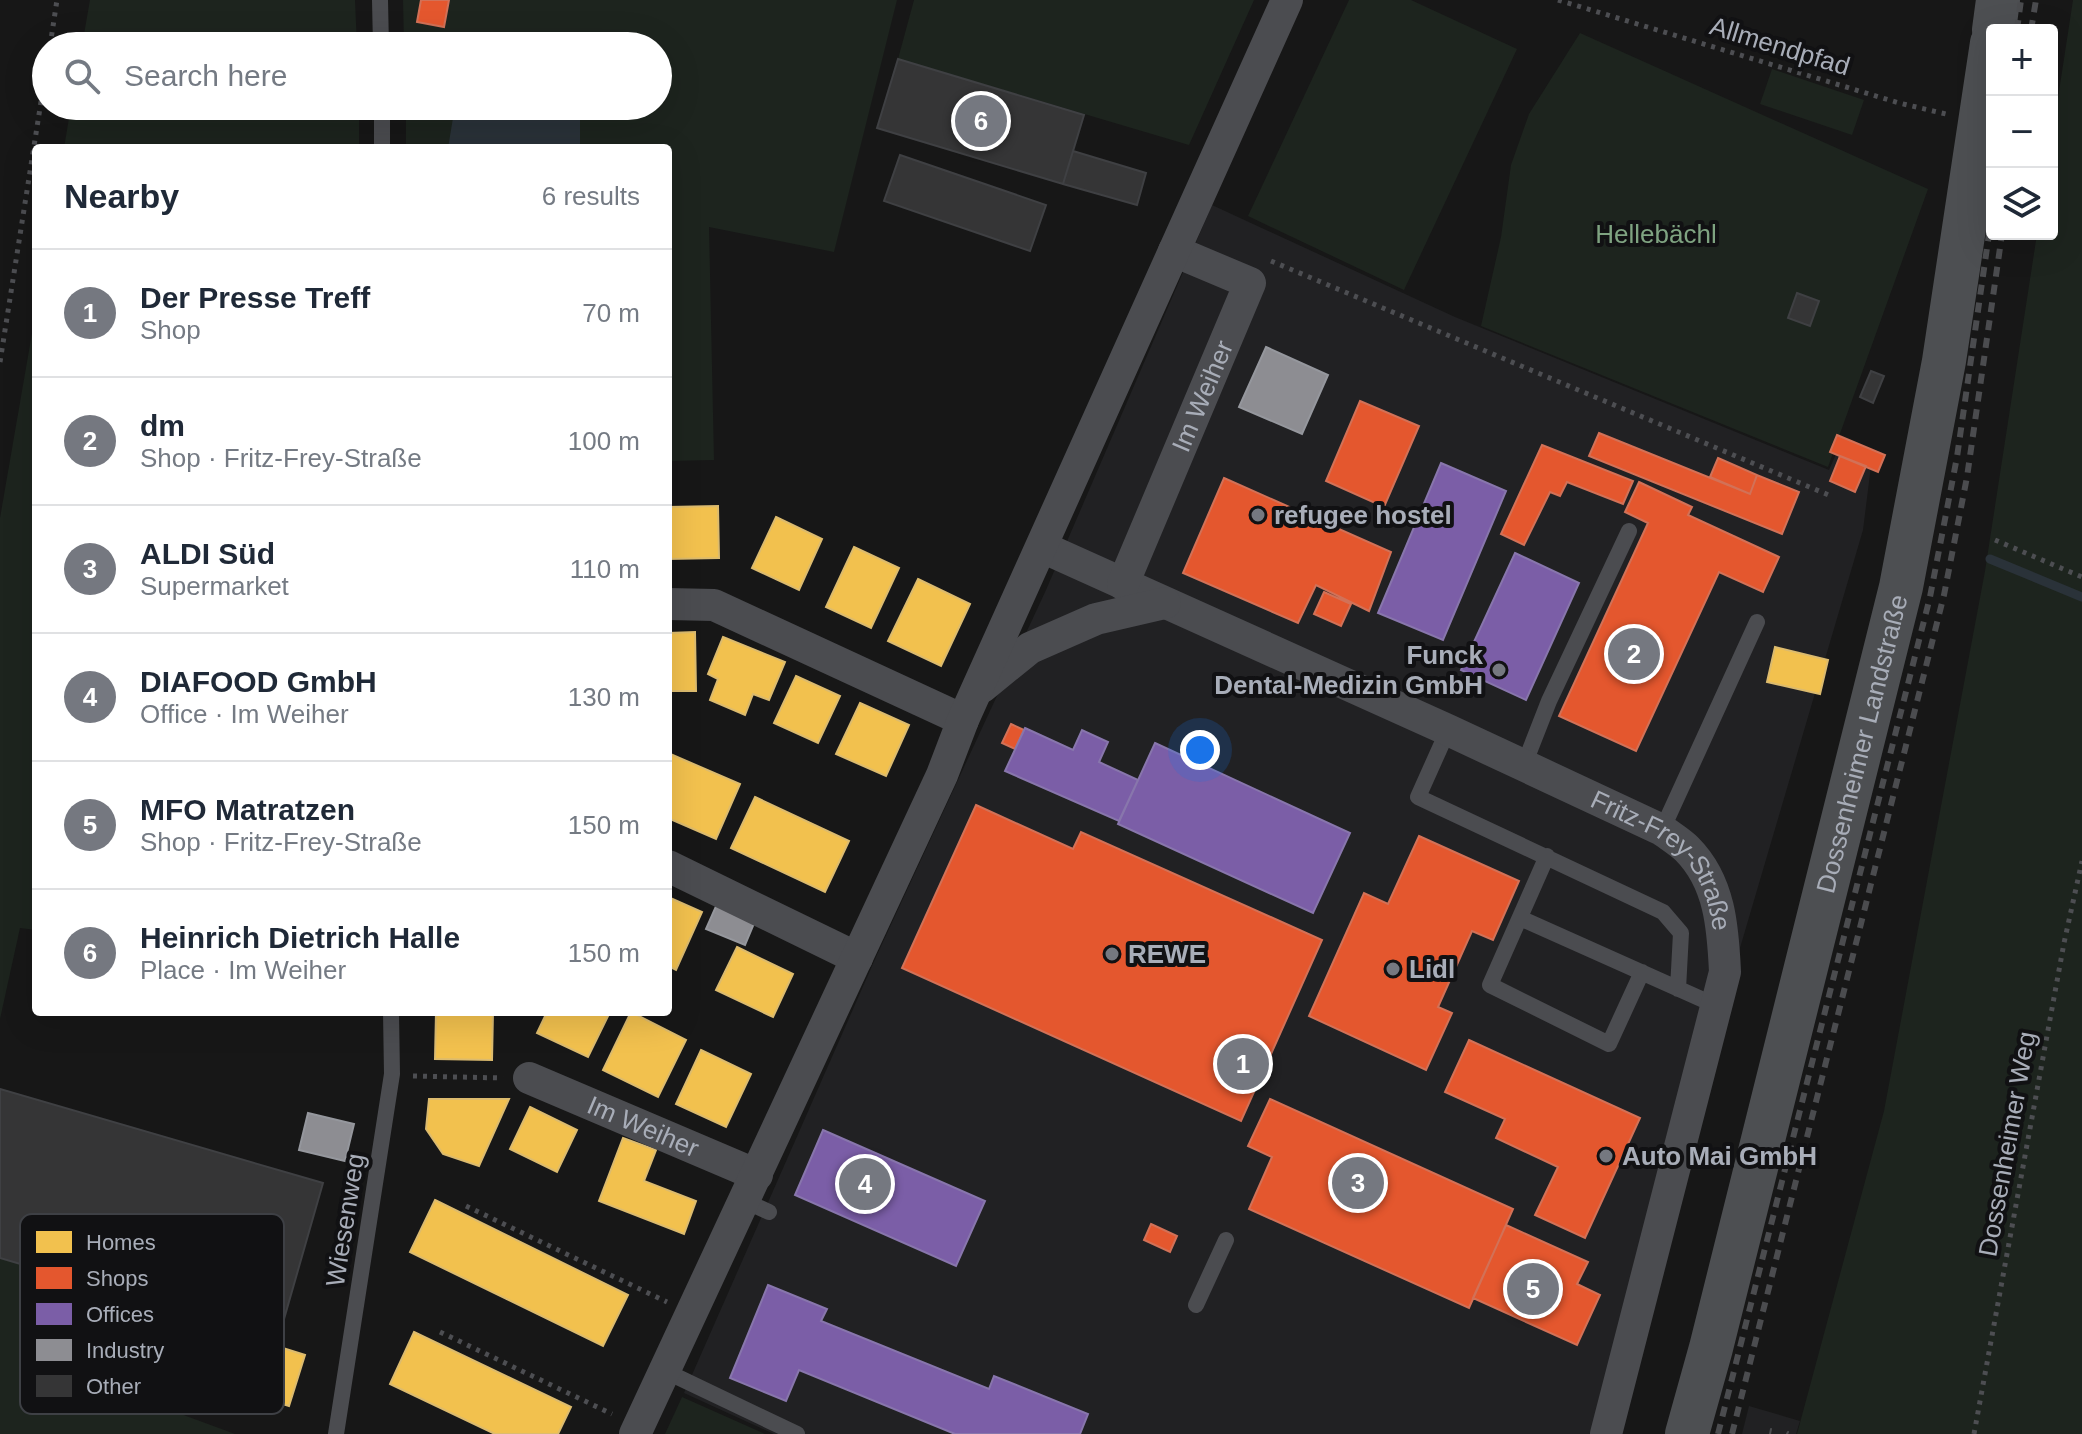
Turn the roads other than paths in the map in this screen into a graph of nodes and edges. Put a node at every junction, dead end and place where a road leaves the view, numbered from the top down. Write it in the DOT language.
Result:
graph roads {
  1 [pos="380,0"];
  2 [pos="1287,0"];
  3 [pos="1998,0"];
  4 [pos="1995,24"];
  5 [pos="381,32"];
  6 [pos="1986,83"];
  7 [pos="382,120"];
  8 [pos="382,144"];
  9 [pos="1174,251"];
  10 [pos="1629,531"];
  11 [pos="1042,547"];
  12 [pos="1123,584"];
  13 [pos="1165,603"];
  14 [pos="672,604"];
  15 [pos="1757,622"];
  16 [pos="970,706"];
  17 [pos="1448,730"];
  18 [pos="1524,765"];
  19 [pos="1662,830"];
  20 [pos="1547,856"];
  21 [pos="672,868"];
  22 [pos="1520,918"];
  23 [pos="857,958"];
  24 [pos="1642,972"];
  25 [pos="1678,989"];
  26 [pos="1717,1006"];
  27 [pos="391,1016"];
  28 [pos="529,1078"];
  29 [pos="757,1196"];
  30 [pos="1226,1240"];
  31 [pos="1196,1305"];
  32 [pos="665,1371"];
  33 [pos="637,1430"];
  34 [pos="336,1434"];
  35 [pos="797,1434"];
  36 [pos="1606,1434"];
  37 [pos="1687,1434"];
  1 -- 5 [label="lane"];
  2 -- 9 [label="street"];
  3 -- 4 [label="main road"];
  6 -- 37 [label="main road, Dossenheimer Landstraße"];
  7 -- 8 [label="lane"];
  9 -- 11 [label="street"];
  9 -- 12 [label="street, Im Weiher"];
  10 -- 18 [label="lane"];
  11 -- 12 [label="street, Fritz-Frey-Straße"];
  11 -- 16 [label="street"];
  12 -- 13 [label="street, Fritz-Frey-Straße"];
  13 -- 16 [label="street"];
  13 -- 17 [label="street, Fritz-Frey-Straße"];
  14 -- 16 [label="street"];
  15 -- 19 [label="lane"];
  16 -- 23 [label="street"];
  17 -- 18 [label="street, Fritz-Frey-Straße"];
  17 -- 20 [label="lane"];
  18 -- 19 [label="street, Fritz-Frey-Straße"];
  19 -- 26 [label="street, Fritz-Frey-Straße"];
  20 -- 22 [label="lane"];
  20 -- 25 [label="lane"];
  21 -- 23 [label="street"];
  22 -- 24 [label="lane"];
  22 -- 24 [label="lane"];
  23 -- 29 [label="street"];
  24 -- 25 [label="lane"];
  25 -- 26 [label="lane"];
  26 -- 36 [label="street, Fritz-Frey-Straße"];
  27 -- 34 [label="lane, Wiesenweg"];
  28 -- 29 [label="street, Im Weiher"];
  29 -- 32 [label="street"];
  30 -- 31 [label="lane"];
  32 -- 33 [label="street"];
  32 -- 35 [label="lane"];
}
